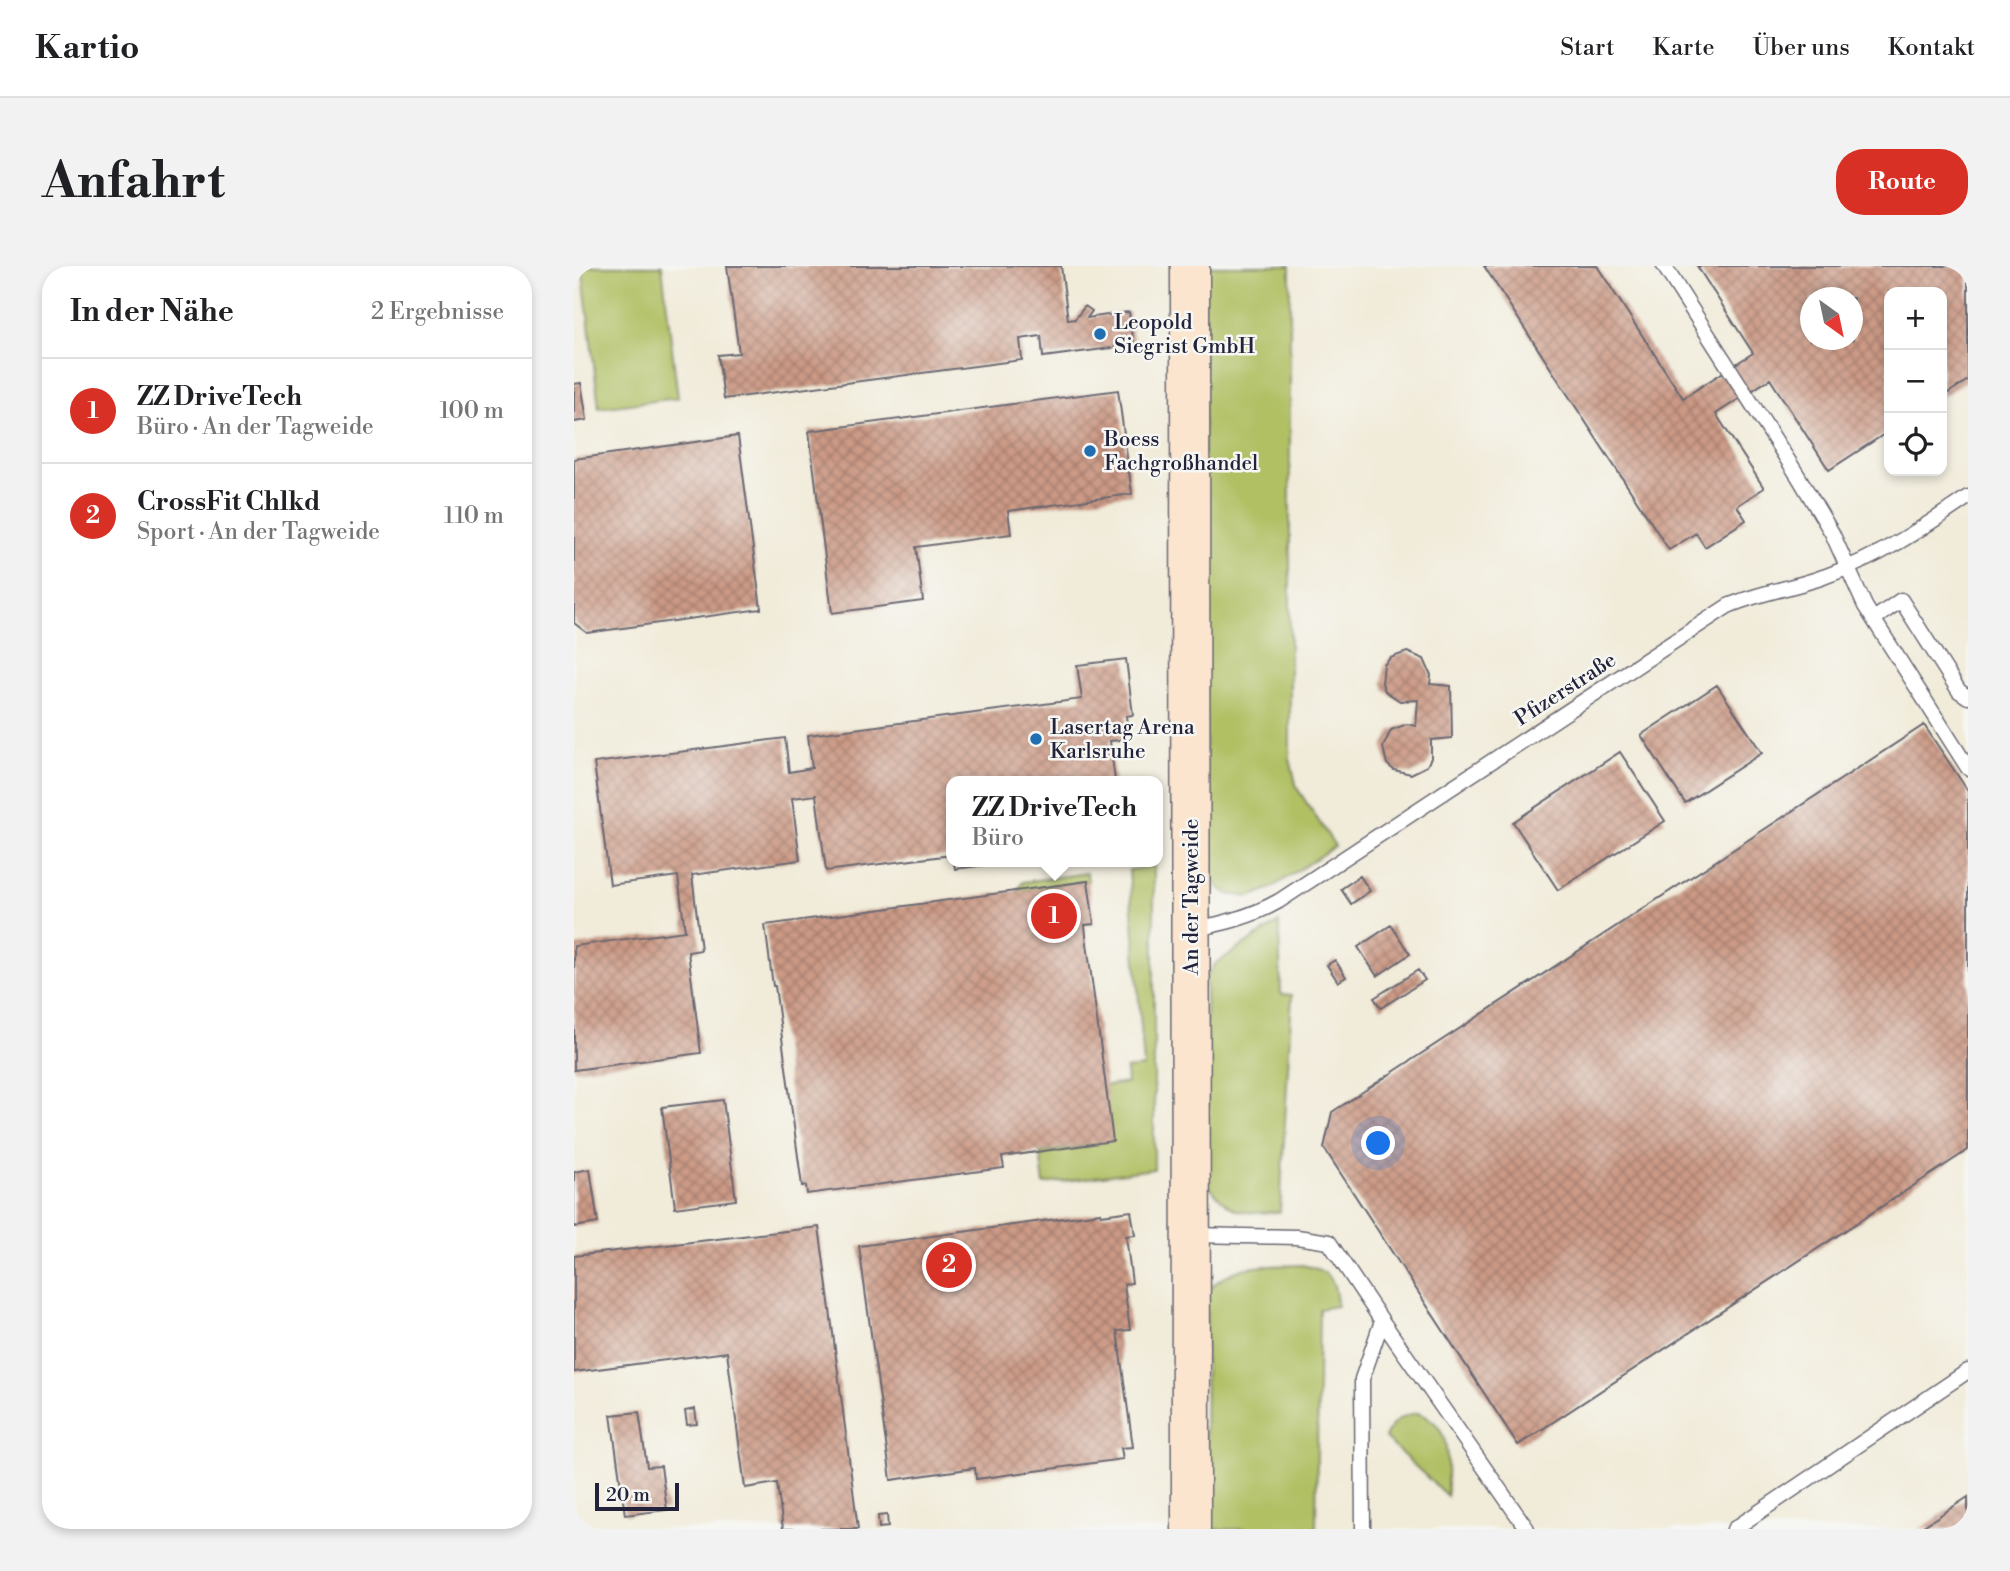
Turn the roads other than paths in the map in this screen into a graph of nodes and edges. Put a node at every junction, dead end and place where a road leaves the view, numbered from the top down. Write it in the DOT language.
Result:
graph roads {
  1 [pos="1190,266"];
  2 [pos="1664,266"];
  3 [pos="1968,497"];
  4 [pos="1848,568"];
  5 [pos="1874,619"];
  6 [pos="1968,697"];
  7 [pos="1968,768"];
  8 [pos="1191,930"];
  9 [pos="1191,1235"];
  10 [pos="1382,1321"];
  11 [pos="1968,1371"];
  12 [pos="1191,1529"];
  13 [pos="1363,1529"];
  14 [pos="1527,1529"];
  15 [pos="1734,1529"];
  1 -- 8 [label="main road, An der Tagweide"];
  2 -- 4 [label="lane"];
  3 -- 4 [label="lane, Pfizerstraße"];
  4 -- 5 [label="lane"];
  4 -- 8 [label="lane, Pfizerstraße"];
  5 -- 6 [label="lane"];
  5 -- 7 [label="lane"];
  8 -- 9 [label="main road, An der Tagweide"];
  9 -- 10 [label="lane"];
  9 -- 12 [label="main road, An der Tagweide"];
  10 -- 13 [label="lane"];
  10 -- 14 [label="lane"];
  11 -- 15 [label="lane"];
}
